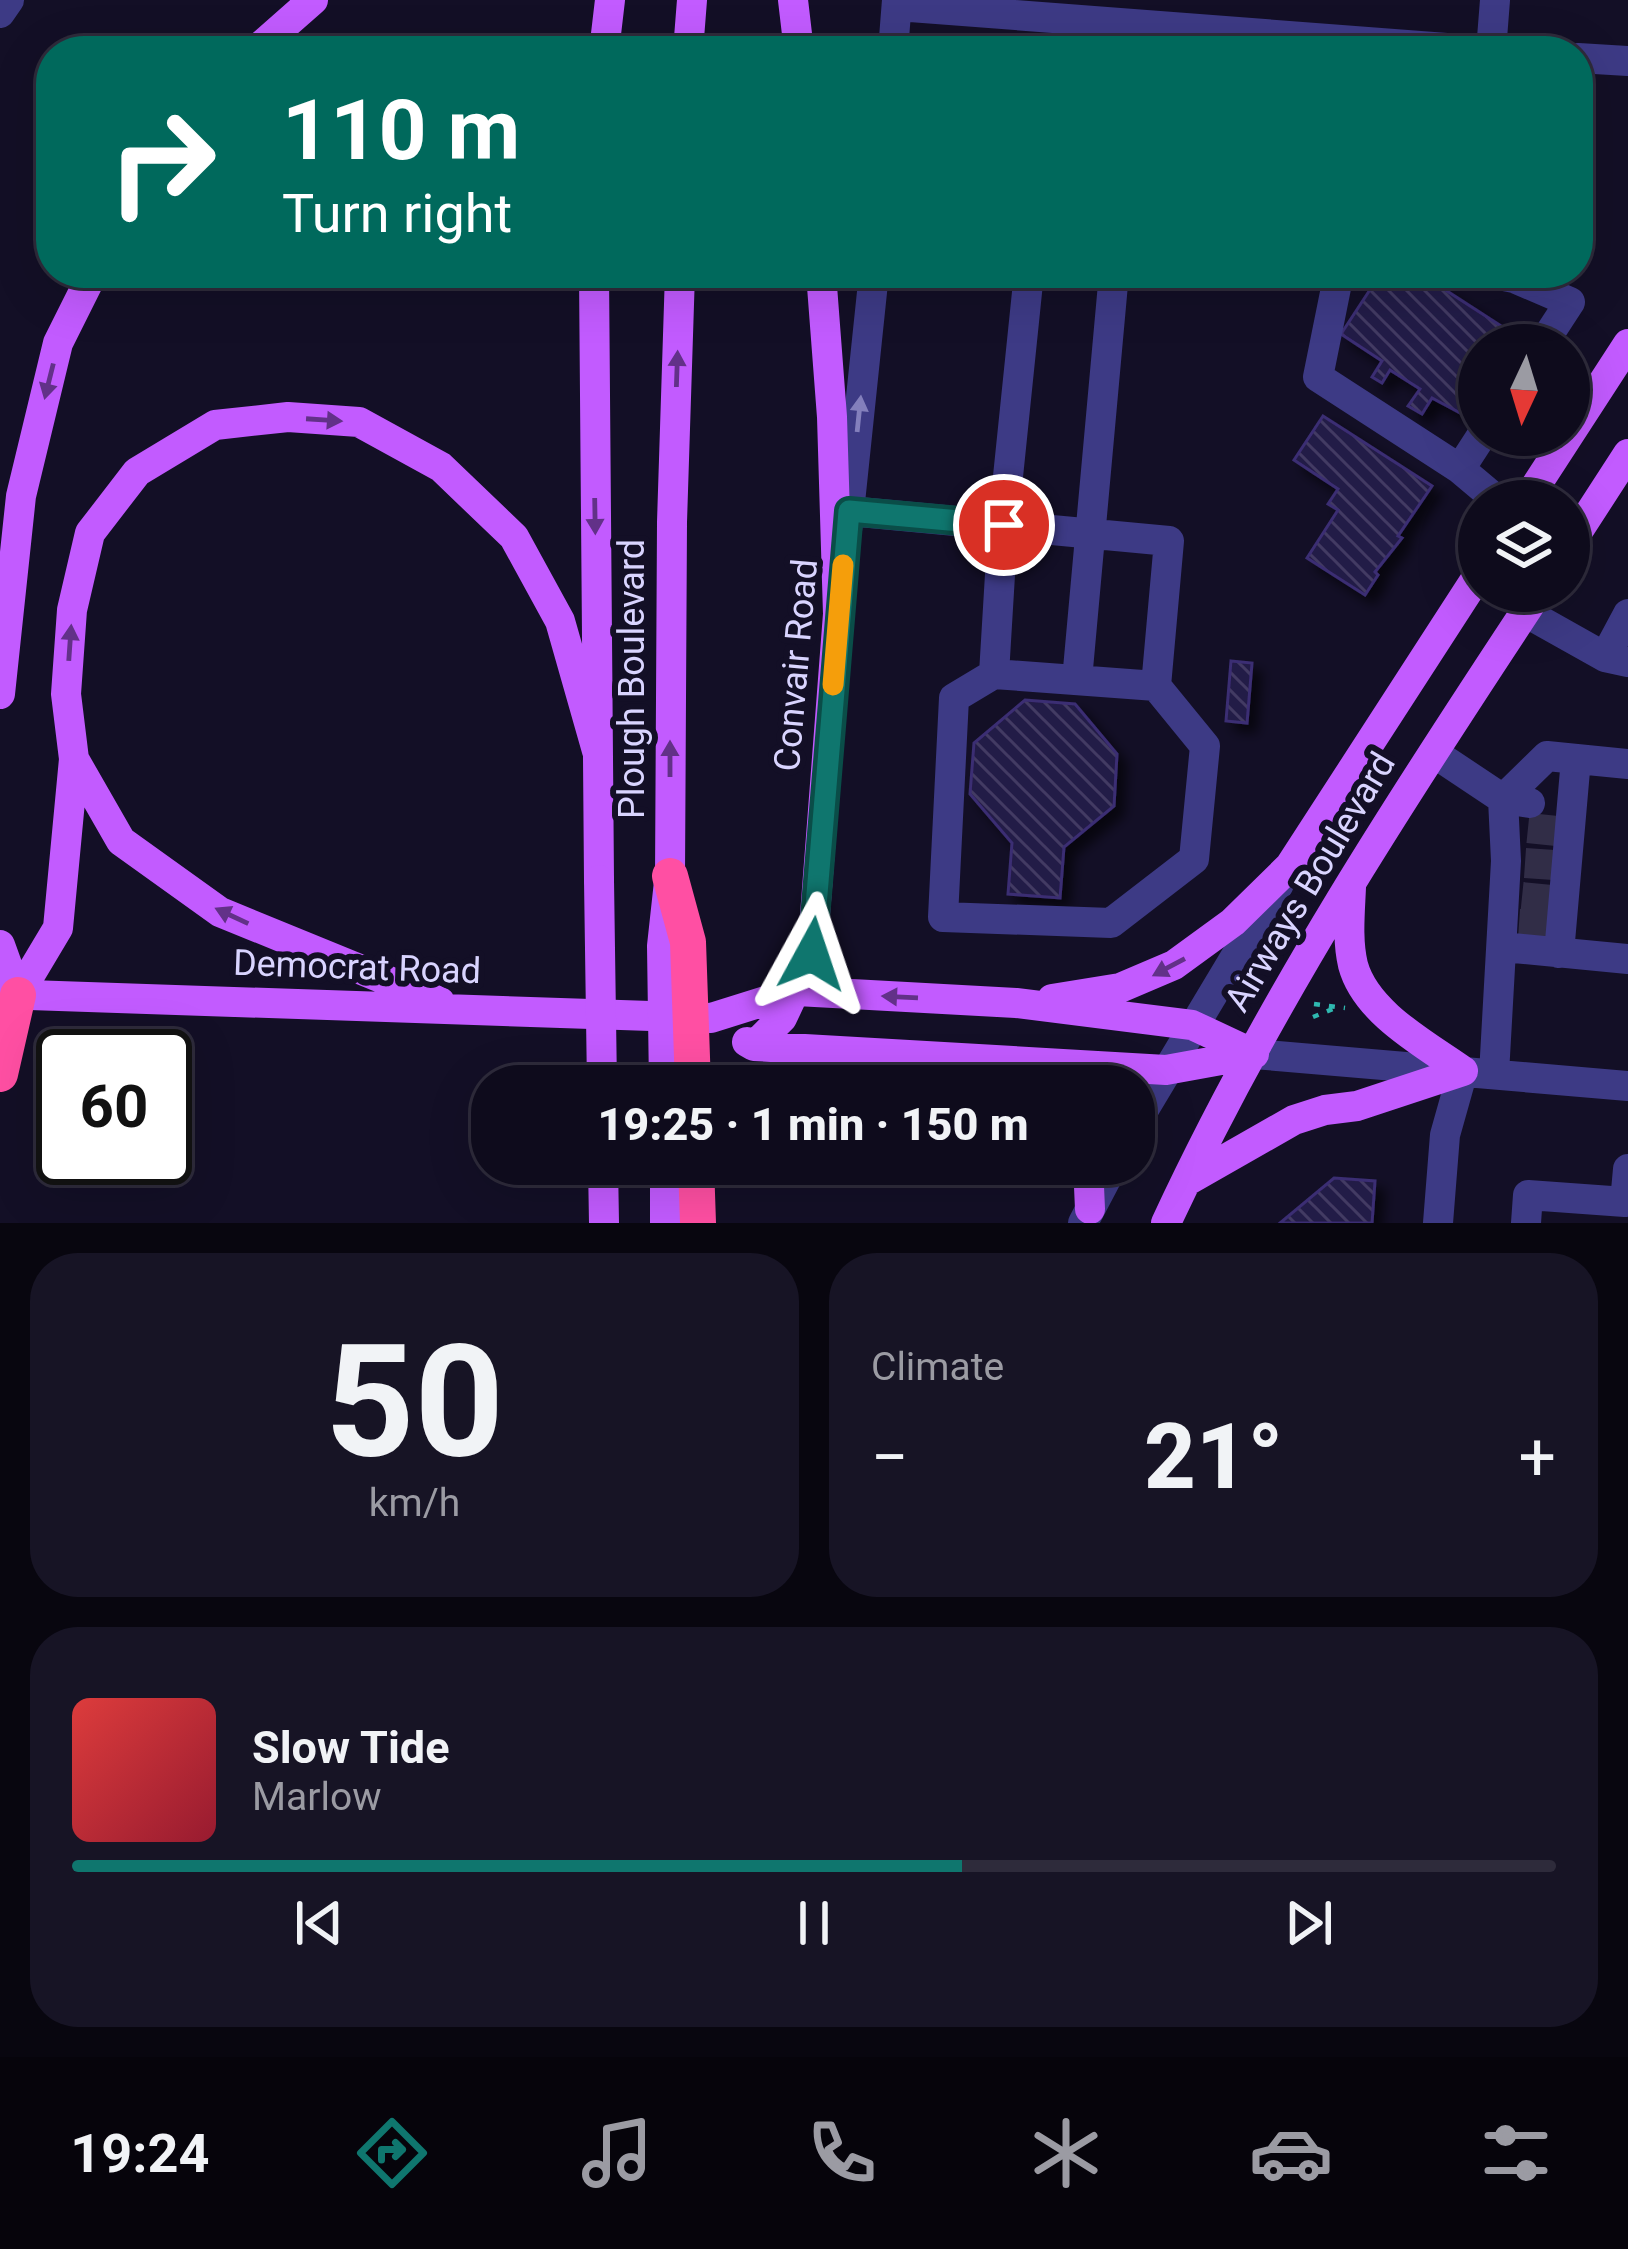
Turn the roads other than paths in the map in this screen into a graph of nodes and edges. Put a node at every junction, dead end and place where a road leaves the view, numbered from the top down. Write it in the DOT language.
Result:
graph roads {
  1 [pos="9,0"];
  2 [pos="314,0"];
  3 [pos="610,0"];
  4 [pos="692,0"];
  5 [pos="793,0"];
  6 [pos="1495,0"];
  7 [pos="897,3"];
  8 [pos="976,6"];
  9 [pos="0,13"];
  10 [pos="272,36"];
  11 [pos="606,36"];
  12 [pos="689,36"];
  13 [pos="797,36"];
  14 [pos="894,36"];
  15 [pos="1318,36"];
  16 [pos="1491,36"];
  17 [pos="1593,59"];
  18 [pos="1628,61"];
  19 [pos="86,288"];
  20 [pos="594,288"];
  21 [pos="680,288"];
  22 [pos="822,288"];
  23 [pos="872,288"];
  24 [pos="1028,288"];
  25 [pos="1113,288"];
  26 [pos="1336,288"];
  27 [pos="1537,288"];
  28 [pos="1556,324"];
  29 [pos="1628,344"];
  30 [pos="1628,454"];
  31 [pos="1468,456"];
  32 [pos="1460,469"];
  33 [pos="1473,480"];
  34 [pos="1540,480"];
  35 [pos="849,511"];
  36 [pos="1590,513"];
  37 [pos="1004,525"];
  38 [pos="1090,533"];
  39 [pos="1458,606"];
  40 [pos="1526,612"];
  41 [pos="1547,612"];
  42 [pos="838,614"];
  43 [pos="1628,614"];
  44 [pos="1617,660"];
  45 [pos="994,674"];
  46 [pos="1077,680"];
  47 [pos="1156,686"];
  48 [pos="0,694"];
  49 [pos="597,752"];
  50 [pos="1434,753"];
  51 [pos="74,759"];
  52 [pos="1576,759"];
  53 [pos="1628,764"];
  54 [pos="1540,816"];
  55 [pos="1538,864"];
  56 [pos="1290,866"];
  57 [pos="670,876"];
  58 [pos="1351,881"];
  59 [pos="1533,919"];
  60 [pos="0,945"];
  61 [pos="1628,958"];
  62 [pos="797,991"];
  63 [pos="9,994"];
  64 [pos="1016,1003"];
  65 [pos="457,1009"];
  66 [pos="711,1018"];
  67 [pos="1192,1025"];
  68 [pos="754,1046"];
  69 [pos="1254,1054"];
  70 [pos="1002,1060"];
  71 [pos="602,1065"];
  72 [pos="664,1065"];
  73 [pos="693,1065"];
  74 [pos="1009,1065"];
  75 [pos="1166,1070"];
  76 [pos="1479,1072"];
  77 [pos="0,1074"];
  78 [pos="1628,1086"];
  79 [pos="1155,1089"];
  80 [pos="1628,1169"];
  81 [pos="1186,1182"];
  82 [pos="603,1185"];
  83 [pos="664,1185"];
  84 [pos="697,1185"];
  85 [pos="1088,1185"];
  86 [pos="1103,1185"];
  87 [pos="1627,1202"];
  88 [pos="1087,1216"];
  89 [pos="1435,1221"];
  90 [pos="604,1223"];
  91 [pos="664,1223"];
  92 [pos="698,1223"];
  93 [pos="1166,1223"];
  94 [pos="1526,1223"];
  1 -- 9 [label="street"];
  2 -- 10 [label="main road"];
  3 -- 11 [label="main road"];
  4 -- 12 [label="main road"];
  5 -- 13 [label="main road"];
  6 -- 16 [label="street"];
  7 -- 8 [label="street"];
  7 -- 14 [label="street"];
  8 -- 15 [label="street"];
  17 -- 18 [label="street"];
  19 -- 48 [label="main road, one-way"];
  20 -- 49 [label="main road, Plough Boulevard, one-way"];
  57 -- 21 [label="main road, Plough Boulevard, one-way"];
  22 -- 42 [label="main road"];
  35 -- 23 [label="street, Convair Road, one-way"];
  24 -- 37 [label="street"];
  25 -- 38 [label="street"];
  26 -- 32 [label="street"];
  27 -- 28 [label="street"];
  29 -- 34 [label="main road"];
  30 -- 36 [label="main road"];
  31 -- 32 [label="street"];
  32 -- 33 [label="street"];
  35 -- 37 [label="street"];
  35 -- 42 [label="street, Convair Road"];
  37 -- 38 [label="street"];
  37 -- 45 [label="street"];
  38 -- 46 [label="street"];
  38 -- 47 [label="street"];
  39 -- 56 [label="main road, Airways Boulevard"];
  40 -- 50 [label="main road, Airways Boulevard"];
  41 -- 44 [label="street"];
  42 -- 62 [label="main road, Convair Road"];
  43 -- 44 [label="street"];
  45 -- 46 [label="street"];
  45 -- 47 [label="street"];
  46 -- 47 [label="street"];
  51 -- 49 [label="main road, one-way"];
  49 -- 71 [label="main road, Plough Boulevard, bridge"];
  50 -- 54 [label="street"];
  50 -- 58 [label="main road, Airways Boulevard"];
  51 -- 63 [label="main road"];
  65 -- 51 [label="main road, one-way"];
  52 -- 53 [label="street"];
  52 -- 54 [label="street"];
  52 -- 54 [label="street"];
  54 -- 55 [label="street"];
  54 -- 55 [label="street"];
  55 -- 59 [label="street"];
  55 -- 59 [label="street"];
  56 -- 64 [label="main road, one-way"];
  56 -- 67 [label="street, Airways Boulevard"];
  57 -- 72 [label="main road, Plough Boulevard, bridge"];
  57 -- 73 [label="highway, bridge"];
  58 -- 69 [label="main road, Airways Boulevard"];
  58 -- 76 [label="main road"];
  59 -- 61 [label="street"];
  59 -- 76 [label="street"];
  60 -- 63 [label="main road"];
  64 -- 62 [label="main road, Democrat Road, one-way"];
  62 -- 66 [label="main road, Democrat Road"];
  62 -- 68 [label="main road, Convair Road"];
  63 -- 65 [label="main road, Democrat Road"];
  63 -- 77 [label="highway"];
  64 -- 67 [label="main road, Democrat Road"];
  65 -- 66 [label="main road, Democrat Road"];
  66 -- 68 [label="main road, Democrat Road"];
  67 -- 69 [label="main road, Democrat Road"];
  67 -- 75 [label="street, Airways Boulevard"];
  68 -- 70 [label="main road, Democrat Road"];
  69 -- 75 [label="main road, Democrat Road"];
  69 -- 76 [label="street, Democrat Road"];
  69 -- 81 [label="main road, Airways Boulevard"];
  70 -- 74 [label="main road"];
  70 -- 75 [label="main road, Democrat Road"];
  75 -- 79 [label="street, Airways Boulevard"];
  76 -- 78 [label="street, Democrat Road"];
  76 -- 81 [label="main road"];
  76 -- 89 [label="street"];
  80 -- 87 [label="street"];
  81 -- 93 [label="main road, Airways Boulevard"];
  82 -- 90 [label="main road"];
  83 -- 91 [label="main road"];
  84 -- 92 [label="highway"];
  85 -- 88 [label="main road"];
  86 -- 88 [label="street"];
  87 -- 94 [label="street"];
}
